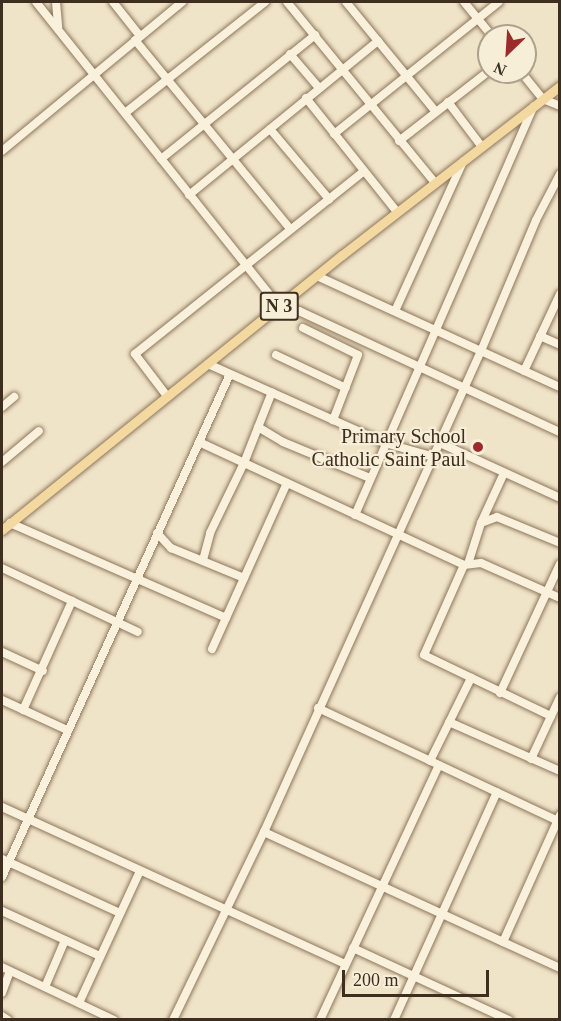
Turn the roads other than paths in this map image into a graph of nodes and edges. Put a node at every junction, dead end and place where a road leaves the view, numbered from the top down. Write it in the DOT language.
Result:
graph roads {
  1 [pos="36,2"];
  2 [pos="57,2"];
  3 [pos="113,2"];
  4 [pos="182,2"];
  5 [pos="265,2"];
  6 [pos="287,2"];
  7 [pos="346,2"];
  8 [pos="464,2"];
  9 [pos="499,2"];
  10 [pos="477,18"];
  11 [pos="482,24"];
  12 [pos="58,30"];
  13 [pos="315,35"];
  14 [pos="137,38"];
  15 [pos="378,41"];
  16 [pos="290,54"];
  17 [pos="342,69"];
  18 [pos="95,76"];
  19 [pos="406,76"];
  20 [pos="168,79"];
  21 [pos="477,80"];
  22 [pos="531,84"];
  23 [pos="560,86"];
  24 [pos="319,88"];
  25 [pos="306,98"];
  26 [pos="543,99"];
  27 [pos="448,102"];
  28 [pos="370,105"];
  29 [pos="534,106"];
  30 [pos="560,106"];
  31 [pos="436,112"];
  32 [pos="125,113"];
  33 [pos="204,124"];
  34 [pos="270,129"];
  35 [pos="334,134"];
  36 [pos="399,141"];
  37 [pos="482,147"];
  38 [pos="2,151"];
  39 [pos="161,159"];
  40 [pos="233,159"];
  41 [pos="464,160"];
  42 [pos="364,171"];
  43 [pos="560,174"];
  44 [pos="435,183"];
  45 [pos="189,195"];
  46 [pos="329,199"];
  47 [pos="398,212"];
  48 [pos="290,229"];
  49 [pos="246,265"];
  50 [pos="317,276"];
  51 [pos="559,297"];
  52 [pos="279,306"];
  53 [pos="395,311"];
  54 [pos="303,328"];
  55 [pos="434,329"];
  56 [pos="540,336"];
  57 [pos="560,345"];
  58 [pos="482,351"];
  59 [pos="276,355"];
  60 [pos="208,364"];
  61 [pos="417,367"];
  62 [pos="524,371"];
  63 [pos="230,374"];
  64 [pos="560,387"];
  65 [pos="346,388"];
  66 [pos="465,388"];
  67 [pos="272,392"];
  68 [pos="167,396"];
  69 [pos="14,397"];
  70 [pos="2,407"];
  71 [pos="333,420"];
  72 [pos="258,427"];
  73 [pos="39,431"];
  74 [pos="560,432"];
  75 [pos="199,442"];
  76 [pos="385,443"];
  77 [pos="440,443"];
  78 [pos="434,457"];
  79 [pos="2,462"];
  80 [pos="244,463"];
  81 [pos="504,473"];
  82 [pos="370,478"];
  83 [pos="287,483"];
  84 [pos="560,498"];
  85 [pos="491,504"];
  86 [pos="355,515"];
  87 [pos="497,517"];
  88 [pos="10,523"];
  89 [pos="481,523"];
  90 [pos="2,530"];
  91 [pos="398,532"];
  92 [pos="157,533"];
  93 [pos="560,543"];
  94 [pos="171,548"];
  95 [pos="150,552"];
  96 [pos="203,560"];
  97 [pos="466,564"];
  98 [pos="560,564"];
  99 [pos="2,568"];
  100 [pos="244,578"];
  101 [pos="137,579"];
  102 [pos="547,592"];
  103 [pos="560,598"];
  104 [pos="72,601"];
  105 [pos="226,618"];
  106 [pos="117,622"];
  107 [pos="138,632"];
  108 [pos="212,650"];
  109 [pos="2,652"];
  110 [pos="43,671"];
  111 [pos="471,678"];
  112 [pos="500,693"];
  113 [pos="560,697"];
  114 [pos="2,700"];
  115 [pos="318,708"];
  116 [pos="23,710"];
  117 [pos="551,716"];
  118 [pos="449,722"];
  119 [pos="67,730"];
  120 [pos="531,759"];
  121 [pos="430,761"];
  122 [pos="439,765"];
  123 [pos="560,771"];
  124 [pos="497,792"];
  125 [pos="2,807"];
  126 [pos="28,819"];
  127 [pos="559,819"];
  128 [pos="264,832"];
  129 [pos="5,861"];
  130 [pos="140,871"];
  131 [pos="2,877"];
  132 [pos="382,886"];
  133 [pos="225,910"];
  134 [pos="2,911"];
  135 [pos="120,913"];
  136 [pos="440,914"];
  137 [pos="65,940"];
  138 [pos="503,942"];
  139 [pos="353,948"];
  140 [pos="100,956"];
  141 [pos="345,964"];
  142 [pos="2,967"];
  143 [pos="560,968"];
  144 [pos="10,971"];
  145 [pos="413,977"];
  146 [pos="45,987"];
  147 [pos="2,993"];
  148 [pos="79,1003"];
  149 [pos="2,1016"];
  150 [pos="8,1020"];
  151 [pos="114,1020"];
  152 [pos="173,1020"];
  153 [pos="320,1020"];
  154 [pos="394,1020"];
  155 [pos="509,1020"];
  1 -- 12 [label="street"];
  2 -- 12 [label="street"];
  3 -- 14 [label="street"];
  4 -- 14 [label="street"];
  5 -- 20 [label="street"];
  6 -- 13 [label="street"];
  7 -- 15 [label="street"];
  8 -- 10 [label="street"];
  9 -- 10 [label="street"];
  10 -- 11 [label="street"];
  10 -- 19 [label="street"];
  12 -- 18 [label="street"];
  13 -- 16 [label="street"];
  13 -- 17 [label="street"];
  14 -- 18 [label="street"];
  14 -- 20 [label="street"];
  15 -- 17 [label="street"];
  15 -- 19 [label="street"];
  16 -- 24 [label="street"];
  16 -- 33 [label="street"];
  17 -- 24 [label="street"];
  17 -- 28 [label="street"];
  18 -- 32 [label="street"];
  18 -- 38 [label="street"];
  19 -- 28 [label="street"];
  19 -- 31 [label="street"];
  20 -- 32 [label="street"];
  20 -- 33 [label="street"];
  21 -- 27 [label="street"];
  22 -- 26 [label="street"];
  23 -- 26 [label="main road, N 3"];
  24 -- 25 [label="street"];
  25 -- 34 [label="street"];
  25 -- 35 [label="street"];
  26 -- 29 [label="main road, N 3"];
  26 -- 30 [label="street"];
  27 -- 31 [label="street"];
  27 -- 37 [label="street"];
  28 -- 35 [label="street"];
  28 -- 36 [label="street"];
  29 -- 37 [label="main road, N 3"];
  29 -- 55 [label="street"];
  31 -- 36 [label="street"];
  32 -- 39 [label="street"];
  33 -- 39 [label="street"];
  33 -- 40 [label="street"];
  34 -- 40 [label="street"];
  34 -- 46 [label="street"];
  35 -- 42 [label="street"];
  36 -- 44 [label="street"];
  37 -- 41 [label="main road, N 3"];
  39 -- 45 [label="street"];
  40 -- 45 [label="street"];
  40 -- 48 [label="street"];
  41 -- 44 [label="main road, N 3"];
  41 -- 53 [label="street"];
  42 -- 46 [label="street"];
  42 -- 47 [label="street"];
  43 -- 58 [label="street"];
  44 -- 47 [label="main road, N 3"];
  45 -- 49 [label="street"];
  46 -- 48 [label="street"];
  47 -- 50 [label="main road, N 3"];
  48 -- 49 [label="street"];
  49 -- 52 [label="street"];
  49 -- 68 [label="street"];
  50 -- 52 [label="main road, N 3"];
  50 -- 53 [label="street"];
  51 -- 56 [label="street"];
  52 -- 60 [label="main road, N 3"];
  52 -- 61 [label="street"];
  53 -- 55 [label="street"];
  54 -- 65 [label="street"];
  55 -- 58 [label="street"];
  55 -- 61 [label="street"];
  56 -- 57 [label="street"];
  56 -- 62 [label="street"];
  58 -- 62 [label="street"];
  58 -- 66 [label="street"];
  59 -- 65 [label="street"];
  60 -- 63 [label="street"];
  60 -- 68 [label="main road, N 3"];
  61 -- 66 [label="street"];
  61 -- 76 [label="street"];
  62 -- 64 [label="street"];
  63 -- 67 [label="street"];
  63 -- 75 [label="street"];
  65 -- 71 [label="street"];
  66 -- 74 [label="street"];
  66 -- 77 [label="street"];
  67 -- 71 [label="street"];
  67 -- 72 [label="street"];
  68 -- 88 [label="main road, N 3"];
  69 -- 70 [label="street"];
  71 -- 76 [label="street"];
  72 -- 80 [label="street"];
  72 -- 82 [label="street"];
  73 -- 79 [label="street"];
  75 -- 80 [label="street"];
  75 -- 92 [label="street"];
  76 -- 78 [label="street"];
  76 -- 82 [label="street"];
  77 -- 78 [label="street"];
  77 -- 81 [label="street"];
  78 -- 91 [label="street"];
  80 -- 83 [label="street"];
  80 -- 96 [label="street"];
  81 -- 84 [label="street"];
  81 -- 85 [label="street"];
  82 -- 86 [label="street"];
  83 -- 86 [label="street"];
  83 -- 100 [label="street"];
  85 -- 87 [label="street"];
  85 -- 89 [label="street"];
  86 -- 91 [label="street"];
  87 -- 89 [label="street"];
  87 -- 93 [label="street"];
  88 -- 90 [label="main road, N 3"];
  88 -- 101 [label="street"];
  89 -- 97 [label="street"];
  91 -- 97 [label="street"];
  91 -- 115 [label="street"];
  92 -- 94 [label="street"];
  92 -- 95 [label="street"];
  94 -- 95 [label="street"];
  94 -- 96 [label="street"];
  95 -- 101 [label="street"];
  96 -- 100 [label="street"];
  97 -- 102 [label="street"];
  97 -- 111 [label="street"];
  98 -- 102 [label="street"];
  99 -- 104 [label="street"];
  100 -- 105 [label="street"];
  101 -- 105 [label="street"];
  101 -- 106 [label="street"];
  102 -- 103 [label="street"];
  102 -- 112 [label="street"];
  104 -- 106 [label="street"];
  104 -- 110 [label="street"];
  105 -- 108 [label="street"];
  106 -- 107 [label="street"];
  106 -- 119 [label="street"];
  109 -- 110 [label="street"];
  110 -- 116 [label="street"];
  111 -- 112 [label="street"];
  111 -- 118 [label="street"];
  112 -- 117 [label="street"];
  113 -- 117 [label="street"];
  114 -- 116 [label="street"];
  115 -- 121 [label="street"];
  115 -- 128 [label="street"];
  116 -- 119 [label="street"];
  117 -- 120 [label="street"];
  118 -- 120 [label="street"];
  118 -- 121 [label="street"];
  119 -- 126 [label="street"];
  120 -- 123 [label="street"];
  121 -- 122 [label="street"];
  122 -- 124 [label="street"];
  122 -- 132 [label="street"];
  124 -- 127 [label="street"];
  124 -- 136 [label="street"];
  125 -- 126 [label="street"];
  126 -- 129 [label="street"];
  126 -- 130 [label="street"];
  127 -- 138 [label="street"];
  128 -- 132 [label="street"];
  128 -- 133 [label="street"];
  129 -- 131 [label="street"];
  129 -- 135 [label="street"];
  130 -- 133 [label="street"];
  130 -- 135 [label="street"];
  132 -- 136 [label="street"];
  132 -- 139 [label="street"];
  133 -- 141 [label="street"];
  133 -- 152 [label="street"];
  134 -- 137 [label="street"];
  135 -- 140 [label="street"];
  136 -- 138 [label="street"];
  136 -- 145 [label="street"];
  137 -- 140 [label="street"];
  137 -- 146 [label="street"];
  138 -- 143 [label="street"];
  139 -- 141 [label="street"];
  139 -- 145 [label="street"];
  140 -- 148 [label="street"];
  141 -- 153 [label="street"];
  142 -- 144 [label="street"];
  144 -- 146 [label="street"];
  144 -- 147 [label="street"];
  145 -- 154 [label="street"];
  145 -- 155 [label="street"];
  146 -- 148 [label="street"];
  148 -- 151 [label="street"];
  149 -- 150 [label="street"];
}
